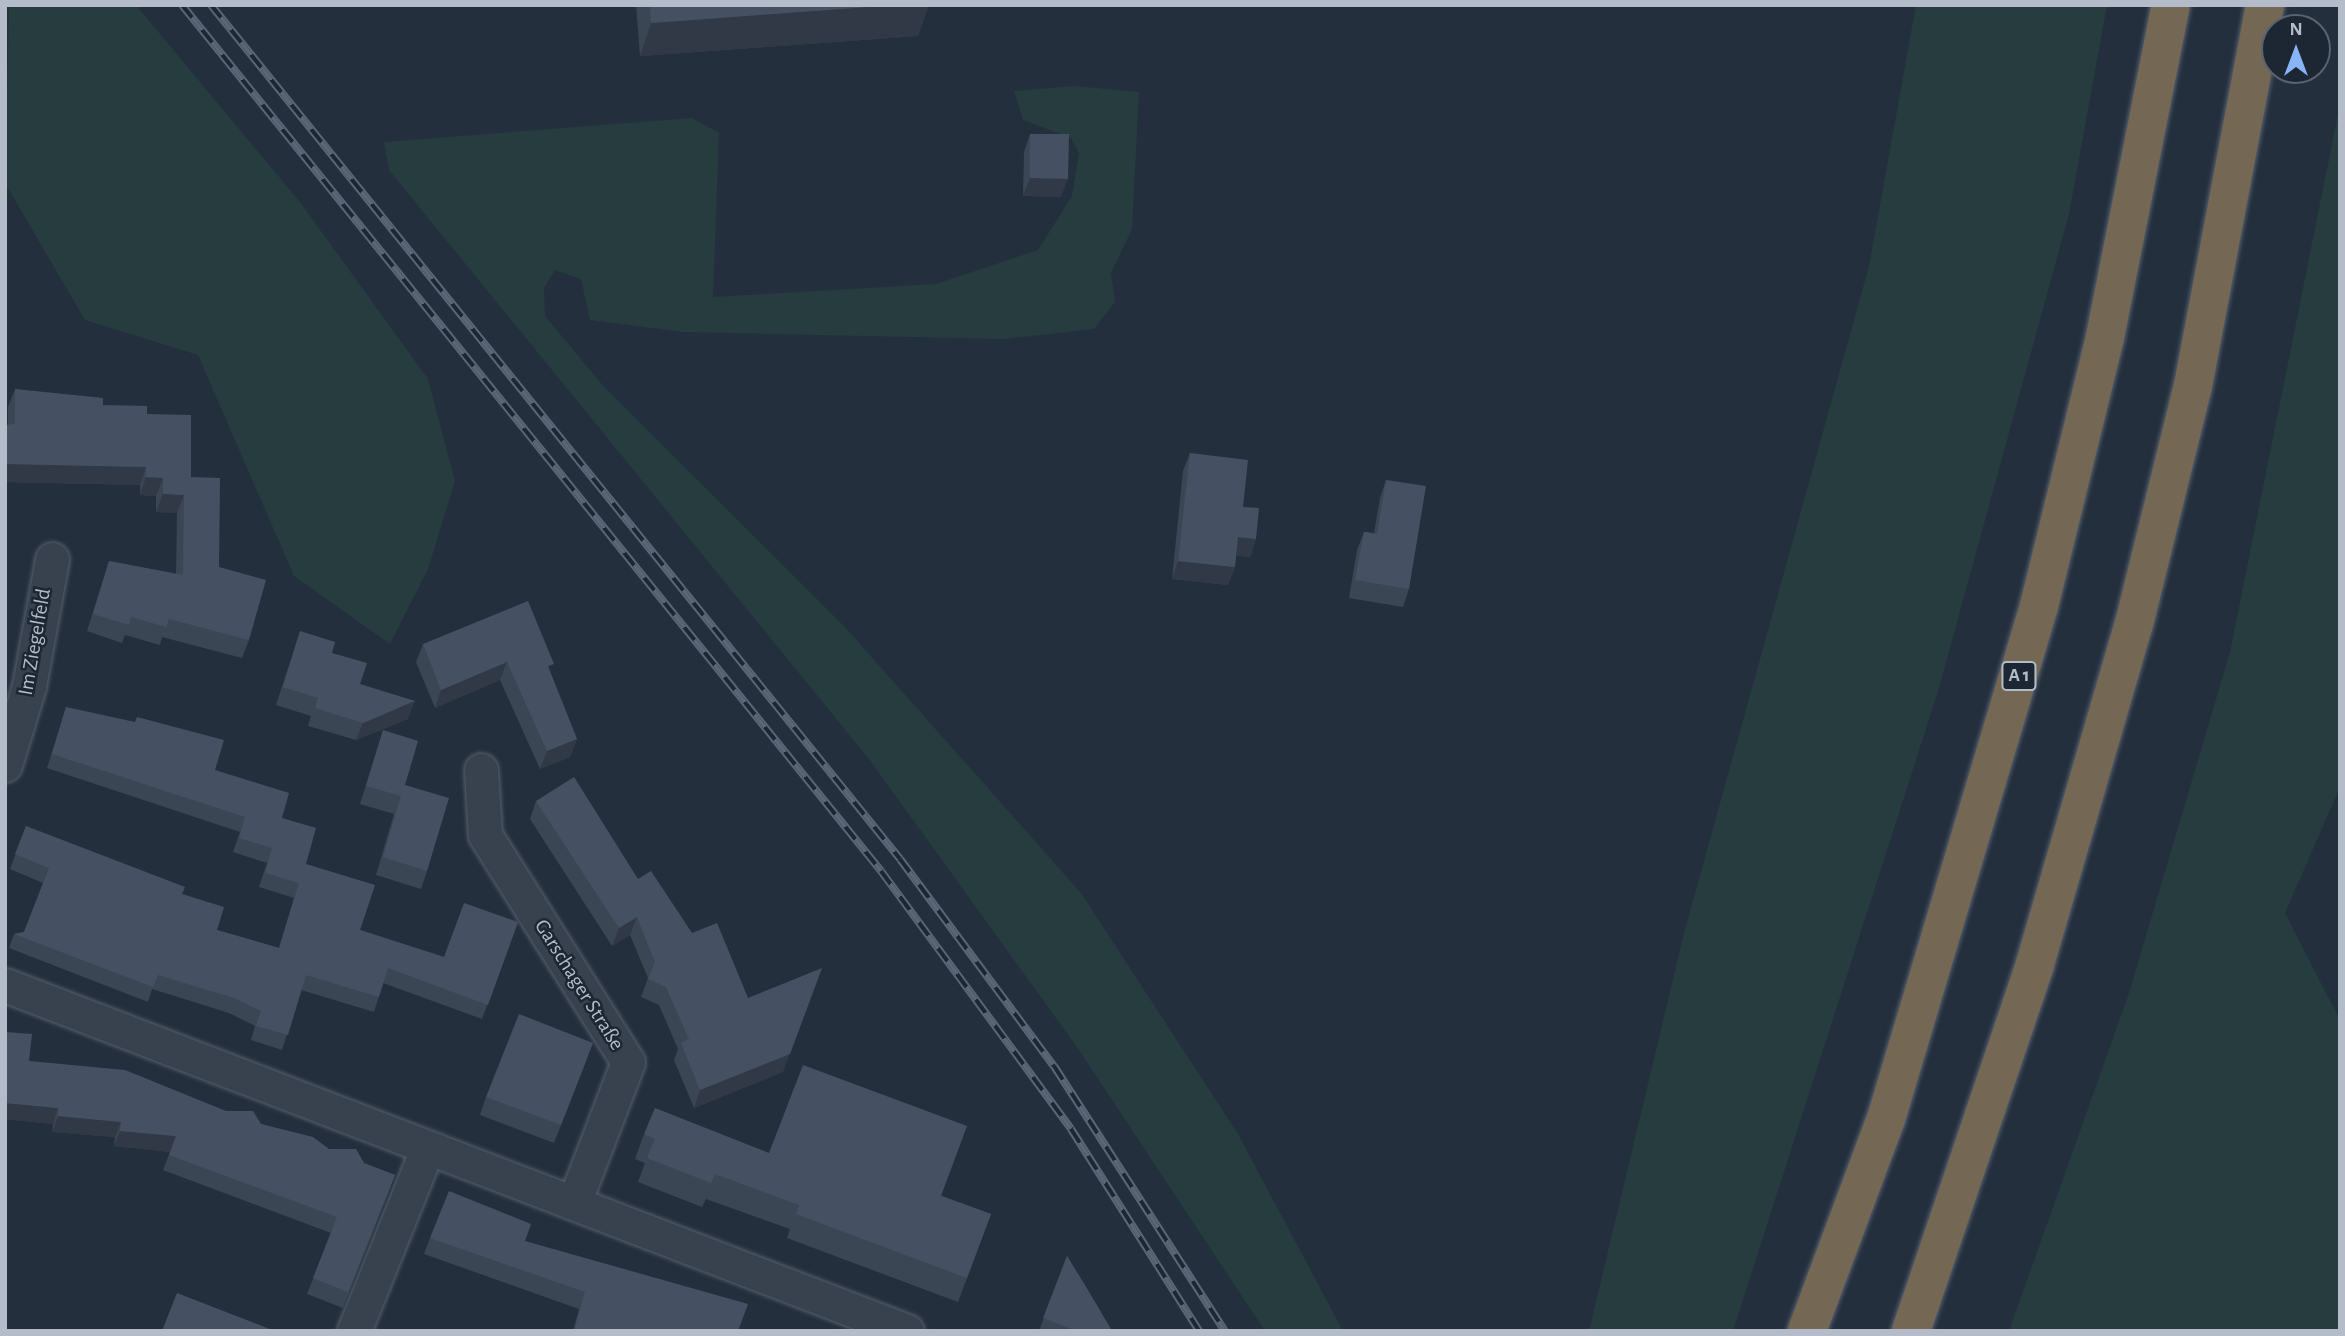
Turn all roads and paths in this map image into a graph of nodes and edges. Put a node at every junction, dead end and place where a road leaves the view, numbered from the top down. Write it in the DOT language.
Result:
graph roads {
  1 [pos="2171,5"];
  2 [pos="2265,5"];
  3 [pos="52,559"];
  4 [pos="5,765"];
  5 [pos="481,770"];
  6 [pos="5,985"];
  7 [pos="427,1149"];
  8 [pos="574,1203"];
  9 [pos="354,1331"];
  10 [pos="907,1331"];
  11 [pos="1807,1331"];
  12 [pos="1911,1331"];
  1 -- 11 [label="highway, A 1"];
  2 -- 12 [label="highway"];
  3 -- 4 [label="street, Im Ziegelfeld"];
  5 -- 8 [label="street, Garschager Straße"];
  6 -- 7 [label="street"];
  7 -- 8 [label="street"];
  7 -- 9 [label="street"];
  8 -- 10 [label="street"];
}
